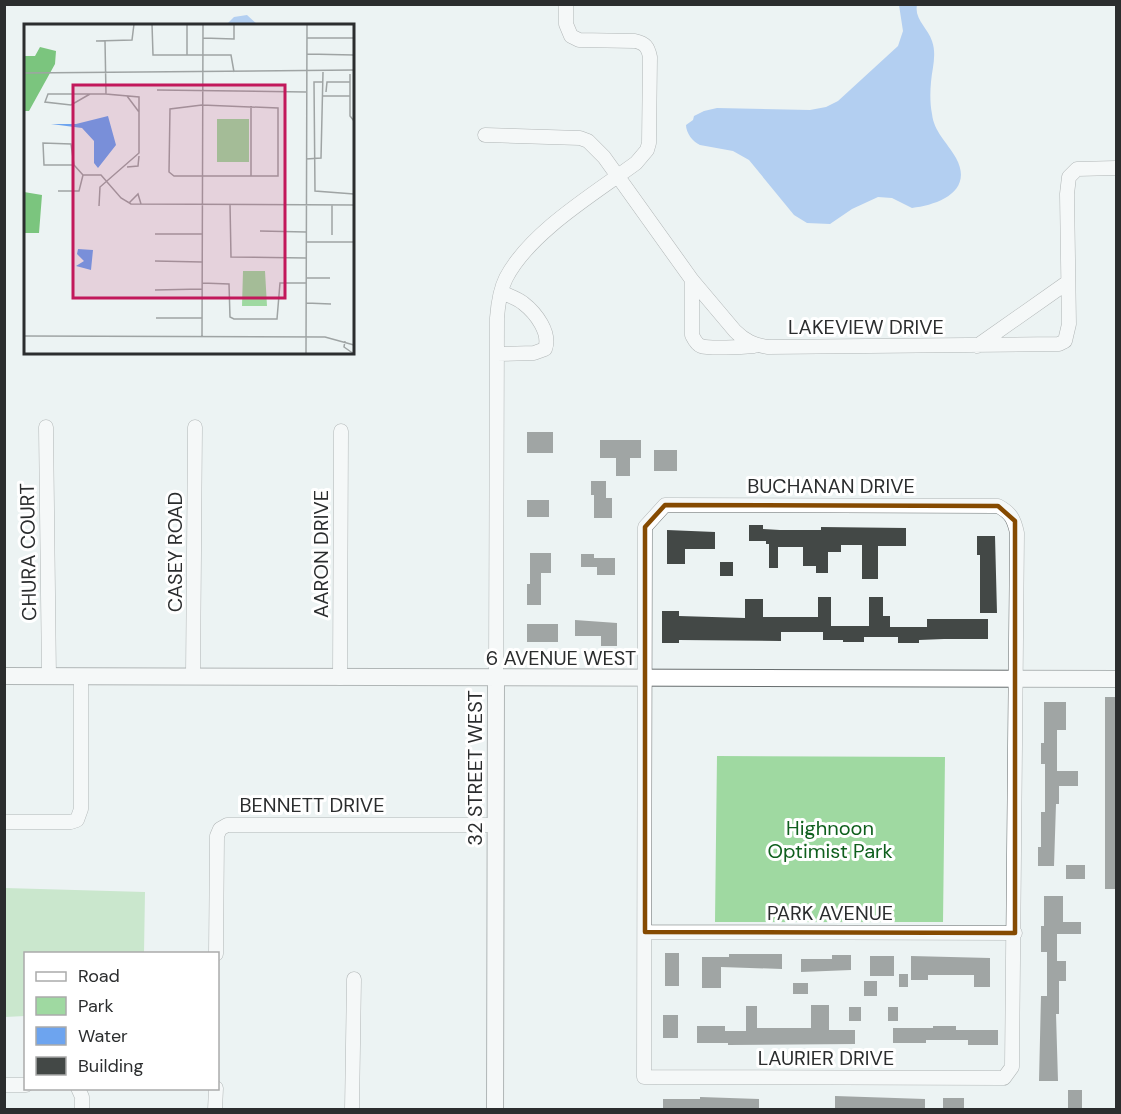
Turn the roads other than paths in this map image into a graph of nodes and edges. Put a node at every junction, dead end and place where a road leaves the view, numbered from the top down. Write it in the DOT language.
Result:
graph roads {
  1 [pos="566,4"];
  2 [pos="485,135"];
  3 [pos="1116,168"];
  4 [pos="618,177"];
  5 [pos="692,280"];
  6 [pos="1068,282"];
  7 [pos="501,292"];
  8 [pos="756,346"];
  9 [pos="976,346"];
  10 [pos="497,354"];
  11 [pos="46,427"];
  12 [pos="195,427"];
  13 [pos="341,431"];
  14 [pos="4,676"];
  15 [pos="49,676"];
  16 [pos="81,677"];
  17 [pos="194,677"];
  18 [pos="340,678"];
  19 [pos="496,679"];
  20 [pos="646,679"];
  21 [pos="1017,679"];
  22 [pos="1116,679"];
  23 [pos="4,822"];
  24 [pos="495,825"];
  25 [pos="645,932"];
  26 [pos="1015,933"];
  27 [pos="216,952"];
  28 [pos="354,979"];
  29 [pos="4,1085"];
  30 [pos="24,1085"];
  31 [pos="78,1090"];
  32 [pos="216,1090"];
  33 [pos="82,1110"];
  34 [pos="215,1110"];
  35 [pos="352,1110"];
  36 [pos="495,1110"];
  1 -- 4 [label="street, 32 STREET WEST"];
  2 -- 4 [label="street"];
  3 -- 6 [label="street, LAKEVIEW DRIVE"];
  4 -- 5 [label="street"];
  4 -- 7 [label="street, 32 STREET WEST"];
  5 -- 8 [label="street"];
  5 -- 8 [label="street, LAKEVIEW DRIVE"];
  6 -- 9 [label="street"];
  6 -- 9 [label="street, LAKEVIEW DRIVE"];
  7 -- 10 [label="street, 32 STREET WEST"];
  7 -- 10 [label="street"];
  8 -- 9 [label="street, LAKEVIEW DRIVE"];
  10 -- 19 [label="street, 32 STREET WEST"];
  11 -- 15 [label="street, CHURA COURT"];
  12 -- 17 [label="street, CASEY ROAD"];
  13 -- 18 [label="street, AARON DRIVE"];
  14 -- 15 [label="street, 6 AVENUE WEST"];
  15 -- 16 [label="street, 6 AVENUE WEST"];
  16 -- 17 [label="street, 6 AVENUE WEST"];
  16 -- 23 [label="street"];
  17 -- 18 [label="street, 6 AVENUE WEST"];
  18 -- 19 [label="street, 6 AVENUE WEST"];
  19 -- 20 [label="street, 6 AVENUE WEST"];
  19 -- 24 [label="street, 32 STREET WEST"];
  20 -- 21 [label="street, 6 AVENUE WEST"];
  20 -- 21 [label="street, BUCHANAN DRIVE"];
  20 -- 25 [label="street, LAURIER DRIVE"];
  21 -- 22 [label="street, 6 AVENUE WEST"];
  21 -- 26 [label="street, LAURIER DRIVE"];
  24 -- 27 [label="street, BENNETT DRIVE"];
  24 -- 36 [label="street, 32 STREET WEST"];
  25 -- 26 [label="street, PARK AVENUE"];
  25 -- 26 [label="street, LAURIER DRIVE"];
  28 -- 35 [label="street"];
  29 -- 30 [label="street"];
  31 -- 33 [label="street"];
  32 -- 34 [label="street"];
}
